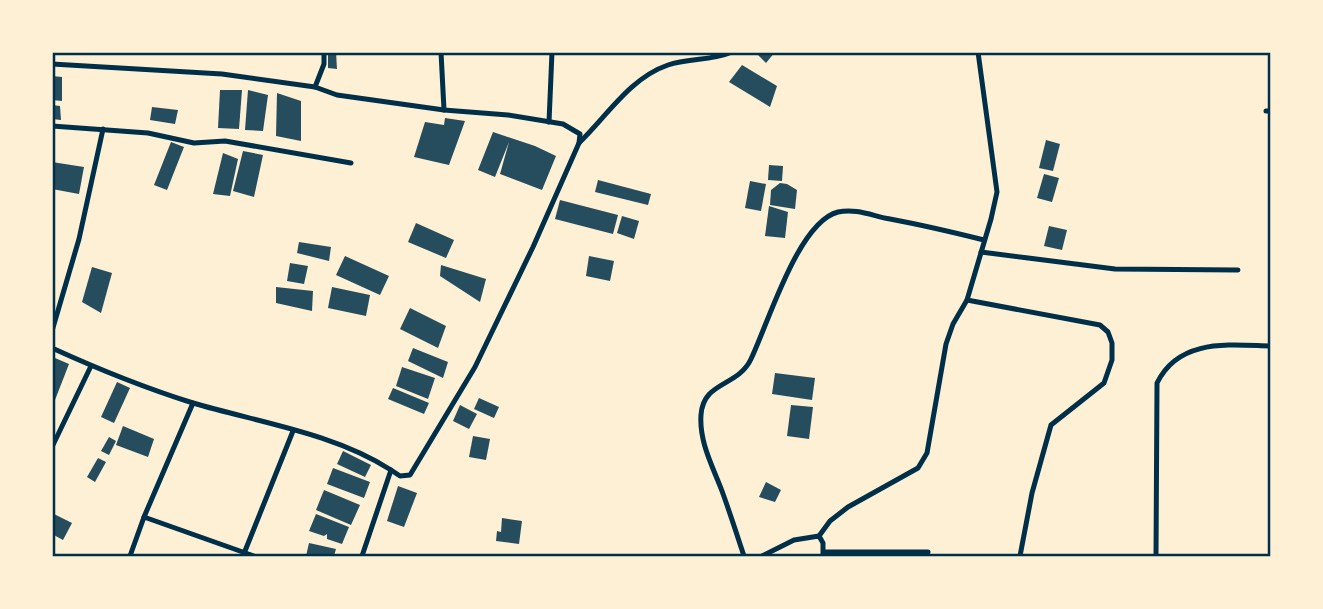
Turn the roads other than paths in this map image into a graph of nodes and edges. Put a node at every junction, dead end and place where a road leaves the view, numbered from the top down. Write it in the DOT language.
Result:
graph roads {
  1 [pos="324,52"];
  2 [pos="440,52"];
  3 [pos="552,52"];
  4 [pos="675,52"];
  5 [pos="732,52"];
  6 [pos="978,52"];
  7 [pos="676,62"];
  8 [pos="52,64"];
  9 [pos="315,87"];
  10 [pos="444,110"];
  11 [pos="550,122"];
  12 [pos="52,126"];
  13 [pos="103,129"];
  14 [pos="579,143"];
  15 [pos="351,163"];
  16 [pos="984,240"];
  17 [pos="981,252"];
  18 [pos="1238,270"];
  19 [pos="967,300"];
  20 [pos="52,331"];
  21 [pos="1270,346"];
  22 [pos="52,348"];
  23 [pos="92,366"];
  24 [pos="193,403"];
  25 [pos="293,431"];
  26 [pos="52,447"];
  27 [pos="391,470"];
  28 [pos="144,517"];
  29 [pos="819,536"];
  30 [pos="928,552"];
  31 [pos="824,554"];
  32 [pos="244,555"];
  33 [pos="130,556"];
  34 [pos="254,556"];
  35 [pos="362,556"];
  36 [pos="744,556"];
  37 [pos="762,556"];
  38 [pos="1020,556"];
  39 [pos="1156,556"];
  1 -- 9 [label="street"];
  2 -- 10 [label="street"];
  3 -- 11 [label="street"];
  4 -- 7 [label="street"];
  5 -- 7 [label="street"];
  6 -- 16 [label="street"];
  7 -- 14 [label="street"];
  8 -- 9 [label="street"];
  9 -- 10 [label="street"];
  10 -- 11 [label="street"];
  11 -- 14 [label="street"];
  12 -- 13 [label="street"];
  13 -- 15 [label="street"];
  13 -- 20 [label="street"];
  14 -- 27 [label="street"];
  16 -- 17 [label="street"];
  16 -- 36 [label="street"];
  17 -- 18 [label="street"];
  17 -- 19 [label="street"];
  19 -- 29 [label="street"];
  19 -- 38 [label="street"];
  21 -- 39 [label="street"];
  22 -- 23 [label="street"];
  23 -- 24 [label="street"];
  23 -- 26 [label="street"];
  24 -- 25 [label="street"];
  24 -- 28 [label="street"];
  25 -- 27 [label="street"];
  25 -- 32 [label="street"];
  27 -- 35 [label="street"];
  28 -- 32 [label="street"];
  28 -- 33 [label="street"];
  29 -- 31 [label="street"];
  29 -- 37 [label="street"];
  30 -- 31 [label="street"];
  32 -- 34 [label="street"];
}
